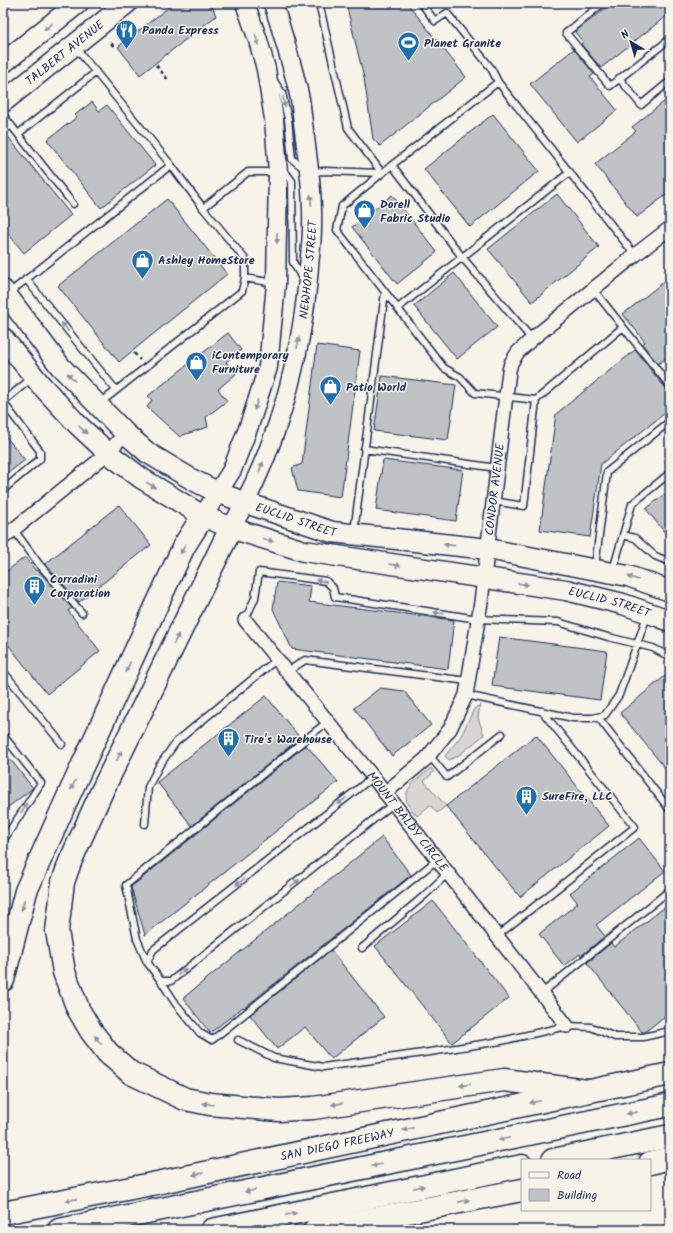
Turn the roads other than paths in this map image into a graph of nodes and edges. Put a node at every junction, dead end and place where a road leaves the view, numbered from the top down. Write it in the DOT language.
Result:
graph roads {
  1 [pos="78,3"];
  2 [pos="127,3"];
  3 [pos="245,3"];
  4 [pos="273,3"];
  5 [pos="319,3"];
  6 [pos="421,3"];
  7 [pos="603,3"];
  8 [pos="669,41"];
  9 [pos="74,45"];
  10 [pos="3,63"];
  11 [pos="266,69"];
  12 [pos="96,72"];
  13 [pos="620,78"];
  14 [pos="670,81"];
  15 [pos="498,82"];
  16 [pos="3,102"];
  17 [pos="3,115"];
  18 [pos="11,125"];
  19 [pos="3,131"];
  20 [pos="18,134"];
  21 [pos="171,165"];
  22 [pos="392,165"];
  23 [pos="278,172"];
  24 [pos="310,172"];
  25 [pos="570,172"];
  26 [pos="382,173"];
  27 [pos="73,204"];
  28 [pos="203,208"];
  29 [pos="670,228"];
  30 [pos="635,255"];
  31 [pos="462,256"];
  32 [pos="244,278"];
  33 [pos="26,279"];
  34 [pos="276,284"];
  35 [pos="307,289"];
  36 [pos="593,289"];
  37 [pos="5,292"];
  38 [pos="385,292"];
  39 [pos="398,308"];
  40 [pos="623,327"];
  41 [pos="3,338"];
  42 [pos="532,339"];
  43 [pos="34,376"];
  44 [pos="670,386"];
  45 [pos="116,390"];
  46 [pos="505,397"];
  47 [pos="536,400"];
  48 [pos="98,404"];
  49 [pos="670,421"];
  50 [pos="125,433"];
  51 [pos="364,450"];
  52 [pos="108,453"];
  53 [pos="497,468"];
  54 [pos="670,473"];
  55 [pos="3,490"];
  56 [pos="217,492"];
  57 [pos="493,501"];
  58 [pos="246,503"];
  59 [pos="203,516"];
  60 [pos="231,528"];
  61 [pos="14,530"];
  62 [pos="354,534"];
  63 [pos="623,535"];
  64 [pos="3,538"];
  65 [pos="488,549"];
  66 [pos="670,562"];
  67 [pos="603,571"];
  68 [pos="484,578"];
  69 [pos="670,591"];
  70 [pos="82,613"];
  71 [pos="648,613"];
  72 [pos="478,619"];
  73 [pos="245,620"];
  74 [pos="670,622"];
  75 [pos="636,644"];
  76 [pos="670,657"];
  77 [pos="277,659"];
  78 [pos="3,671"];
  79 [pos="287,672"];
  80 [pos="468,681"];
  81 [pos="466,695"];
  82 [pos="542,712"];
  83 [pos="598,717"];
  84 [pos="328,722"];
  85 [pos="502,734"];
  86 [pos="3,735"];
  87 [pos="62,744"];
  88 [pos="429,755"];
  89 [pos="373,778"];
  90 [pos="385,793"];
  91 [pos="393,804"];
  92 [pos="670,810"];
  93 [pos="145,824"];
  94 [pos="3,841"];
  95 [pos="437,860"];
  96 [pos="448,873"];
  97 [pos="670,890"];
  98 [pos="497,936"];
  99 [pos="362,948"];
  100 [pos="146,962"];
  101 [pos="3,980"];
  102 [pos="161,981"];
  103 [pos="542,993"];
  104 [pos="567,1026"];
  105 [pos="670,1031"];
  106 [pos="238,1040"];
  107 [pos="670,1074"];
  108 [pos="587,1092"];
  109 [pos="670,1105"];
  110 [pos="670,1136"];
  111 [pos="670,1158"];
  112 [pos="558,1159"];
  113 [pos="651,1163"];
  114 [pos="521,1166"];
  115 [pos="521,1190"];
  116 [pos="3,1213"];
  117 [pos="59,1230"];
  118 [pos="212,1230"];
  119 [pos="315,1230"];
  1 -- 10 [label="main road, one-way"];
  2 -- 9 [label="main road, TALBERT AVENUE"];
  3 -- 11 [label="street, one-way"];
  4 -- 24 [label="street, NEWHOPE STREET"];
  5 -- 26 [label="lane"];
  6 -- 15 [label="lane"];
  7 -- 13 [label="lane"];
  8 -- 13 [label="lane"];
  9 -- 12 [label="lane"];
  9 -- 16 [label="main road, TALBERT AVENUE"];
  11 -- 23 [label="street"];
  11 -- 24 [label="lane, one-way"];
  12 -- 20 [label="lane"];
  12 -- 21 [label="lane"];
  13 -- 14 [label="lane"];
  15 -- 22 [label="lane"];
  15 -- 25 [label="lane"];
  17 -- 18 [label="lane"];
  18 -- 19 [label="lane"];
  18 -- 20 [label="lane"];
  20 -- 27 [label="lane"];
  21 -- 28 [label="lane"];
  21 -- 33 [label="lane"];
  22 -- 26 [label="lane"];
  22 -- 31 [label="lane"];
  23 -- 28 [label="lane"];
  23 -- 34 [label="street, one-way"];
  23 -- 35 [label="lane"];
  24 -- 26 [label="lane"];
  35 -- 24 [label="street, NEWHOPE STREET, one-way"];
  25 -- 30 [label="lane"];
  25 -- 31 [label="lane"];
  26 -- 38 [label="lane"];
  28 -- 32 [label="lane"];
  29 -- 30 [label="street, CONDOR AVENUE"];
  30 -- 36 [label="street, CONDOR AVENUE"];
  31 -- 39 [label="lane"];
  31 -- 42 [label="lane"];
  32 -- 34 [label="lane"];
  32 -- 45 [label="lane"];
  33 -- 37 [label="lane"];
  45 -- 33 [label="lane, one-way"];
  34 -- 56 [label="street, one-way"];
  58 -- 35 [label="street, NEWHOPE STREET, one-way"];
  36 -- 40 [label="lane"];
  36 -- 42 [label="street, CONDOR AVENUE"];
  48 -- 37 [label="main road, EUCLID STREET, one-way"];
  38 -- 39 [label="lane"];
  38 -- 51 [label="lane"];
  39 -- 46 [label="lane"];
  40 -- 44 [label="lane"];
  40 -- 47 [label="lane"];
  41 -- 43 [label="main road, EUCLID STREET"];
  42 -- 46 [label="street, CONDOR AVENUE"];
  43 -- 52 [label="main road, EUCLID STREET, one-way"];
  43 -- 55 [label="lane"];
  45 -- 48 [label="lane"];
  46 -- 47 [label="lane"];
  46 -- 53 [label="street, CONDOR AVENUE"];
  47 -- 57 [label="lane"];
  48 -- 50 [label="main road, EUCLID STREET"];
  49 -- 67 [label="lane"];
  50 -- 52 [label="street"];
  50 -- 56 [label="main road, EUCLID STREET"];
  51 -- 53 [label="lane"];
  51 -- 62 [label="lane"];
  52 -- 59 [label="main road, EUCLID STREET, one-way"];
  52 -- 61 [label="street"];
  53 -- 57 [label="street, CONDOR AVENUE"];
  54 -- 63 [label="lane"];
  56 -- 58 [label="main road, EUCLID STREET"];
  56 -- 59 [label="street"];
  57 -- 65 [label="street, CONDOR AVENUE"];
  58 -- 60 [label="street, NEWHOPE STREET"];
  58 -- 62 [label="main road, EUCLID STREET"];
  59 -- 60 [label="main road, EUCLID STREET"];
  59 -- 101 [label="highway, one-way"];
  60 -- 68 [label="main road, EUCLID STREET, one-way"];
  108 -- 60 [label="highway, one-way"];
  61 -- 64 [label="street"];
  61 -- 70 [label="lane"];
  65 -- 62 [label="main road, EUCLID STREET, one-way"];
  63 -- 66 [label="lane"];
  63 -- 67 [label="lane"];
  65 -- 67 [label="main road, EUCLID STREET"];
  65 -- 68 [label="street, CONDOR AVENUE"];
  69 -- 67 [label="main road, EUCLID STREET, one-way"];
  68 -- 71 [label="main road, EUCLID STREET, one-way"];
  68 -- 72 [label="street, CONDOR AVENUE"];
  71 -- 74 [label="main road, EUCLID STREET"];
  71 -- 75 [label="lane"];
  72 -- 73 [label="lane, one-way"];
  72 -- 75 [label="lane"];
  72 -- 80 [label="street, CONDOR AVENUE"];
  73 -- 77 [label="street, MOUNT BALDY CIRCLE"];
  75 -- 76 [label="lane"];
  75 -- 83 [label="lane"];
  77 -- 79 [label="street, MOUNT BALDY CIRCLE"];
  77 -- 93 [label="lane"];
  78 -- 87 [label="lane"];
  79 -- 80 [label="lane"];
  79 -- 84 [label="street, MOUNT BALDY CIRCLE"];
  80 -- 81 [label="street, CONDOR AVENUE"];
  81 -- 82 [label="lane"];
  81 -- 88 [label="street, CONDOR AVENUE"];
  82 -- 83 [label="lane"];
  82 -- 98 [label="lane"];
  83 -- 92 [label="lane"];
  84 -- 89 [label="street, MOUNT BALDY CIRCLE"];
  84 -- 100 [label="lane"];
  85 -- 88 [label="lane"];
  94 -- 86 [label="lane, one-way"];
  88 -- 90 [label="street, CONDOR AVENUE"];
  89 -- 90 [label="street, MOUNT BALDY CIRCLE"];
  89 -- 100 [label="lane, one-way"];
  90 -- 91 [label="street, MOUNT BALDY CIRCLE"];
  91 -- 95 [label="street, MOUNT BALDY CIRCLE"];
  102 -- 91 [label="lane, one-way"];
  95 -- 96 [label="street, MOUNT BALDY CIRCLE"];
  95 -- 102 [label="lane"];
  96 -- 98 [label="street, MOUNT BALDY CIRCLE"];
  96 -- 99 [label="lane"];
  97 -- 103 [label="lane"];
  98 -- 103 [label="street, MOUNT BALDY CIRCLE"];
  100 -- 102 [label="lane"];
  103 -- 104 [label="street, MOUNT BALDY CIRCLE"];
  104 -- 105 [label="lane"];
  104 -- 106 [label="lane"];
  107 -- 108 [label="highway, SAN DIEGO FREEWAY"];
  108 -- 116 [label="highway, SAN DIEGO FREEWAY, one-way"];
  109 -- 117 [label="highway, one-way"];
  110 -- 112 [label="highway"];
  111 -- 113 [label="highway"];
  118 -- 114 [label="highway, one-way"];
  119 -- 115 [label="highway, one-way"];
}
